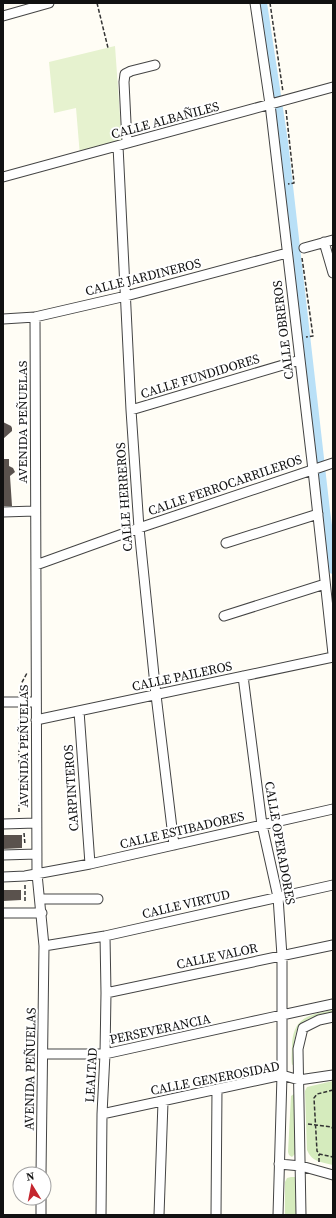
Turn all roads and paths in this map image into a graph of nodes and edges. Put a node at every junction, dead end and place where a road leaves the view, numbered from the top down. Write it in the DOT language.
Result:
graph roads {
  1 [pos="49,3"];
  2 [pos="97,3"];
  3 [pos="255,3"];
  4 [pos="270,3"];
  5 [pos="3,16"];
  6 [pos="274,25"];
  7 [pos="267,26"];
  8 [pos="108,48"];
  9 [pos="155,65"];
  10 [pos="333,87"];
  11 [pos="279,103"];
  12 [pos="127,143"];
  13 [pos="290,143"];
  14 [pos="285,144"];
  15 [pos="118,146"];
  16 [pos="3,177"];
  17 [pos="290,184"];
  18 [pos="329,241"];
  19 [pos="304,248"];
  20 [pos="287,253"];
  21 [pos="333,273"];
  22 [pos="126,296"];
  23 [pos="308,297"];
  24 [pos="303,298"];
  25 [pos="35,318"];
  26 [pos="3,320"];
  27 [pos="309,337"];
  28 [pos="300,360"];
  29 [pos="131,410"];
  30 [pos="332,463"];
  31 [pos="316,469"];
  32 [pos="35,511"];
  33 [pos="3,512"];
  34 [pos="318,514"];
  35 [pos="139,528"];
  36 [pos="226,543"];
  37 [pos="36,565"];
  38 [pos="325,584"];
  39 [pos="224,616"];
  40 [pos="333,654"];
  41 [pos="333,657"];
  42 [pos="29,670"];
  43 [pos="243,676"];
  44 [pos="156,695"];
  45 [pos="3,702"];
  46 [pos="19,702"];
  47 [pos="36,702"];
  48 [pos="79,711"];
  49 [pos="36,720"];
  50 [pos="333,810"];
  51 [pos="22,823"];
  52 [pos="36,823"];
  53 [pos="3,824"];
  54 [pos="262,825"];
  55 [pos="174,845"];
  56 [pos="25,854"];
  57 [pos="37,854"];
  58 [pos="3,855"];
  59 [pos="90,864"];
  60 [pos="37,874"];
  61 [pos="25,876"];
  62 [pos="3,877"];
  63 [pos="333,885"];
  64 [pos="278,897"];
  65 [pos="40,899"];
  66 [pos="98,899"];
  67 [pos="3,913"];
  68 [pos="25,913"];
  69 [pos="42,913"];
  70 [pos="105,936"];
  71 [pos="333,945"];
  72 [pos="44,946"];
  73 [pos="282,956"];
  74 [pos="106,993"];
  75 [pos="333,1004"];
  76 [pos="282,1015"];
  77 [pos="333,1017"];
  78 [pos="43,1054"];
  79 [pos="105,1054"];
  80 [pos="282,1075"];
  81 [pos="333,1075"];
  82 [pos="299,1080"];
  83 [pos="217,1090"];
  84 [pos="333,1090"];
  85 [pos="163,1102"];
  86 [pos="102,1114"];
  87 [pos="300,1123"];
  88 [pos="333,1124"];
  89 [pos="316,1125"];
  90 [pos="332,1127"];
  91 [pos="333,1130"];
  92 [pos="333,1157"];
  93 [pos="279,1164"];
  94 [pos="41,1166"];
  95 [pos="301,1166"];
  96 [pos="333,1175"];
  97 [pos="102,1215"];
  98 [pos="159,1215"];
  99 [pos="216,1215"];
  100 [pos="278,1215"];
  101 [pos="301,1215"];
  1 -- 5 [label="street"];
  2 -- 8 [label="path"];
  3 -- 11 [label="street, CALLE OBREROS"];
  4 -- 6 [label="path"];
  6 -- 7 [label="path"];
  6 -- 11 [label="path"];
  9 -- 12 [label="street"];
  10 -- 11 [label="street, CALLE ALBAÑILES"];
  11 -- 12 [label="street, CALLE ALBAÑILES"];
  11 -- 13 [label="path"];
  11 -- 20 [label="street, CALLE OBREROS"];
  12 -- 15 [label="street, CALLE ALBAÑILES"];
  13 -- 14 [label="path"];
  13 -- 17 [label="path"];
  15 -- 16 [label="street, CALLE ALBAÑILES"];
  15 -- 22 [label="street, CALLE HERREROS"];
  18 -- 19 [label="street"];
  18 -- 21 [label="street"];
  19 -- 23 [label="path"];
  20 -- 22 [label="street, CALLE JARDINEROS"];
  20 -- 28 [label="street, CALLE OBREROS"];
  22 -- 25 [label="street, CALLE JARDINEROS"];
  22 -- 29 [label="street, CALLE HERREROS"];
  23 -- 24 [label="path"];
  23 -- 27 [label="path"];
  25 -- 26 [label="street, CALLE JARDINEROS"];
  25 -- 32 [label="street, AVENIDA PEÑUELAS"];
  28 -- 29 [label="street, CALLE FUNDIDORES"];
  28 -- 31 [label="street, CALLE OBREROS"];
  29 -- 35 [label="street, CALLE HERREROS"];
  30 -- 31 [label="street, CALLE FERROCARRILEROS"];
  31 -- 34 [label="street, CALLE OBREROS"];
  31 -- 35 [label="street, CALLE FERROCARRILEROS"];
  32 -- 33 [label="street"];
  32 -- 37 [label="street, AVENIDA PEÑUELAS"];
  34 -- 36 [label="street"];
  34 -- 38 [label="street, CALLE OBREROS"];
  35 -- 37 [label="street, CALLE FERROCARRILEROS"];
  35 -- 44 [label="street, CALLE HERREROS"];
  37 -- 47 [label="street, AVENIDA PEÑUELAS"];
  38 -- 39 [label="street"];
  38 -- 40 [label="street, CALLE OBREROS"];
  41 -- 43 [label="street, CALLE PAILEROS"];
  42 -- 46 [label="path"];
  43 -- 44 [label="street, CALLE PAILEROS"];
  43 -- 54 [label="street, CALLE OPERADORES"];
  44 -- 48 [label="street, CALLE PAILEROS"];
  44 -- 55 [label="street, CALLE HERREROS"];
  45 -- 46 [label="street"];
  46 -- 47 [label="street"];
  46 -- 51 [label="path"];
  47 -- 49 [label="street, AVENIDA PEÑUELAS"];
  48 -- 49 [label="street, CALLE PAILEROS"];
  48 -- 59 [label="street, CARPINTEROS"];
  49 -- 52 [label="street, AVENIDA PEÑUELAS"];
  50 -- 54 [label="street, CALLE ESTIBADORES"];
  51 -- 52 [label="street"];
  51 -- 53 [label="street"];
  51 -- 56 [label="path"];
  52 -- 57 [label="street, AVENIDA PEÑUELAS"];
  54 -- 55 [label="street, CALLE ESTIBADORES"];
  54 -- 64 [label="street, CALLE OPERADORES"];
  55 -- 59 [label="street, CALLE ESTIBADORES"];
  56 -- 57 [label="street"];
  56 -- 58 [label="street"];
  57 -- 60 [label="street, AVENIDA PEÑUELAS"];
  59 -- 60 [label="street, CALLE ESTIBADORES"];
  60 -- 61 [label="street, CALLE ESTIBADORES"];
  60 -- 65 [label="street, AVENIDA PEÑUELAS"];
  61 -- 62 [label="street, CALLE ESTIBADORES"];
  61 -- 68 [label="path"];
  63 -- 64 [label="street, CALLE VIRTUD"];
  64 -- 70 [label="street, CALLE VIRTUD"];
  64 -- 73 [label="street, CALLE OPERADORES"];
  65 -- 66 [label="street"];
  65 -- 69 [label="street, AVENIDA PEÑUELAS"];
  67 -- 68 [label="street"];
  68 -- 69 [label="street"];
  69 -- 72 [label="street, AVENIDA PEÑUELAS"];
  70 -- 72 [label="street, CALLE VIRTUD"];
  70 -- 74 [label="street, LEALTAD"];
  71 -- 73 [label="street, CALLE VALOR"];
  72 -- 78 [label="street, AVENIDA PEÑUELAS"];
  73 -- 74 [label="street, CALLE VALOR"];
  73 -- 76 [label="street, CALLE OPERADORES"];
  74 -- 79 [label="street, LEALTAD"];
  75 -- 76 [label="street, PERSEVERANCIA"];
  76 -- 79 [label="street, PERSEVERANCIA"];
  76 -- 80 [label="street, CALLE OPERADORES"];
  77 -- 82 [label="street"];
  78 -- 79 [label="street, PERSEVERANCIA"];
  78 -- 94 [label="street, AVENIDA PEÑUELAS"];
  79 -- 86 [label="street, LEALTAD"];
  80 -- 82 [label="street, CALLE GENEROSIDAD"];
  80 -- 83 [label="street, CALLE GENEROSIDAD"];
  80 -- 93 [label="street, CALLE OPERADORES"];
  81 -- 82 [label="street, CALLE GENEROSIDAD"];
  82 -- 87 [label="street"];
  83 -- 85 [label="street, CALLE GENEROSIDAD"];
  83 -- 99 [label="street"];
  84 -- 89 [label="path"];
  85 -- 86 [label="street, CALLE GENEROSIDAD"];
  85 -- 98 [label="street"];
  86 -- 97 [label="street, LEALTAD"];
  87 -- 89 [label="path"];
  87 -- 95 [label="street"];
  88 -- 90 [label="path"];
  89 -- 90 [label="path"];
  89 -- 92 [label="path"];
  90 -- 91 [label="path"];
  93 -- 95 [label="street"];
  93 -- 100 [label="street, CALLE OPERADORES"];
  95 -- 96 [label="street"];
  95 -- 101 [label="street"];
}
